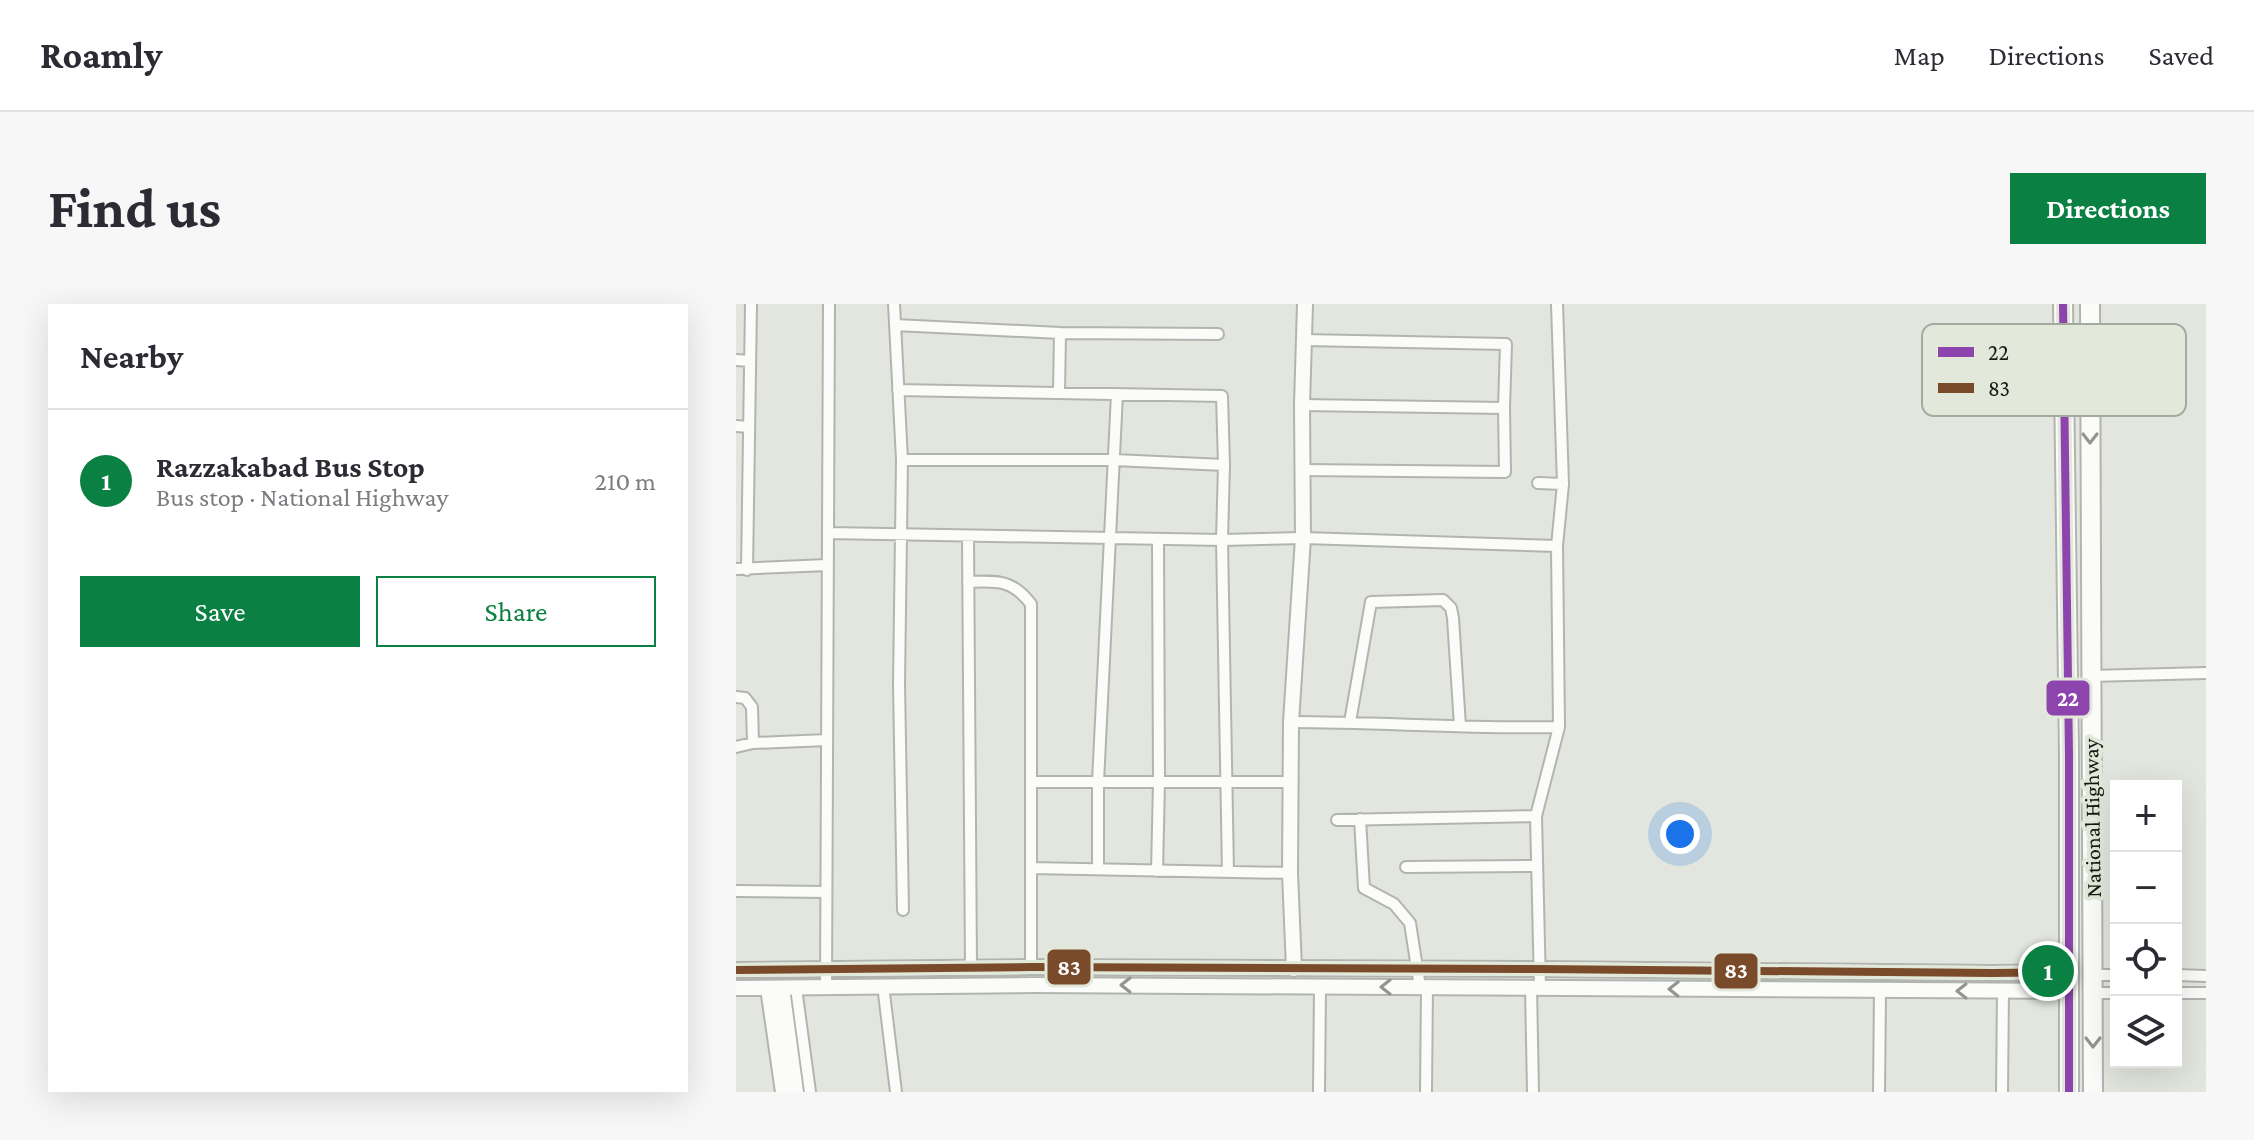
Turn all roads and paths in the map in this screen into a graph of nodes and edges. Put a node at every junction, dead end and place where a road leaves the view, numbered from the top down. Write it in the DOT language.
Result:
graph roads {
  1 [pos="751,304"];
  2 [pos="829,304"];
  3 [pos="894,304"];
  4 [pos="1305,304"];
  5 [pos="1557,304"];
  6 [pos="2063,304"];
  7 [pos="2063,324"];
  8 [pos="895,325"];
  9 [pos="1060,333"];
  10 [pos="1218,334"];
  11 [pos="1304,340"];
  12 [pos="736,360"];
  13 [pos="750,361"];
  14 [pos="898,390"];
  15 [pos="1059,393"];
  16 [pos="1117,394"];
  17 [pos="1302,405"];
  18 [pos="1504,408"];
  19 [pos="2064,416"];
  20 [pos="2090,416"];
  21 [pos="736,426"];
  22 [pos="749,427"];
  23 [pos="902,460"];
  24 [pos="1114,460"];
  25 [pos="1224,465"];
  26 [pos="1302,470"];
  27 [pos="1538,483"];
  28 [pos="1563,484"];
  29 [pos="828,533"];
  30 [pos="901,534"];
  31 [pos="968,536"];
  32 [pos="1303,538"];
  33 [pos="1109,539"];
  34 [pos="1158,539"];
  35 [pos="1222,540"];
  36 [pos="1557,546"];
  37 [pos="827,565"];
  38 [pos="742,569"];
  39 [pos="968,582"];
  40 [pos="2206,673"];
  41 [pos="2090,676"];
  42 [pos="736,697"];
  43 [pos="1291,722"];
  44 [pos="1350,722"];
  45 [pos="1460,726"];
  46 [pos="1559,727"];
  47 [pos="827,740"];
  48 [pos="753,743"];
  49 [pos="736,747"];
  50 [pos="1032,782"];
  51 [pos="1098,782"];
  52 [pos="1159,782"];
  53 [pos="1225,782"];
  54 [pos="1291,782"];
  55 [pos="1536,816"];
  56 [pos="1360,819"];
  57 [pos="1337,820"];
  58 [pos="1537,866"];
  59 [pos="1406,867"];
  60 [pos="1031,868"];
  61 [pos="1098,869"];
  62 [pos="1157,871"];
  63 [pos="1228,872"];
  64 [pos="1290,873"];
  65 [pos="736,891"];
  66 [pos="826,892"];
  67 [pos="903,910"];
  68 [pos="971,967"];
  69 [pos="1031,967"];
  70 [pos="1419,968"];
  71 [pos="825,969"];
  72 [pos="1294,969"];
  73 [pos="1539,969"];
  74 [pos="736,970"];
  75 [pos="1607,970"];
  76 [pos="2182,975"];
  77 [pos="2206,976"];
  78 [pos="2110,977"];
  79 [pos="2068,981"];
  80 [pos="2093,984"];
  81 [pos="883,985"];
  82 [pos="1320,987"];
  83 [pos="1424,987"];
  84 [pos="1535,987"];
  85 [pos="736,988"];
  86 [pos="782,988"];
  87 [pos="826,988"];
  88 [pos="1607,988"];
  89 [pos="1880,991"];
  90 [pos="2003,991"];
  91 [pos="2110,991"];
  92 [pos="2182,993"];
  93 [pos="2206,993"];
  94 [pos="783,1092"];
  95 [pos="796,1092"];
  96 [pos="810,1092"];
  97 [pos="896,1092"];
  98 [pos="1319,1092"];
  99 [pos="1426,1092"];
  100 [pos="1533,1092"];
  101 [pos="1879,1092"];
  102 [pos="2002,1092"];
  103 [pos="2069,1092"];
  104 [pos="2093,1092"];
  1 -- 13 [label="street"];
  2 -- 29 [label="street"];
  3 -- 8 [label="street"];
  4 -- 11 [label="street"];
  5 -- 28 [label="street"];
  6 -- 7 [label="highway, National Highway"];
  8 -- 9 [label="street"];
  8 -- 14 [label="street"];
  9 -- 10 [label="street"];
  9 -- 15 [label="street"];
  11 -- 17 [label="street"];
  11 -- 18 [label="street"];
  12 -- 13 [label="street"];
  13 -- 22 [label="street"];
  14 -- 15 [label="street"];
  14 -- 23 [label="street"];
  15 -- 16 [label="street"];
  16 -- 24 [label="street"];
  16 -- 25 [label="street"];
  17 -- 18 [label="street"];
  17 -- 26 [label="street"];
  18 -- 26 [label="street"];
  19 -- 79 [label="highway, National Highway"];
  20 -- 41 [label="highway, National Highway, one-way"];
  21 -- 22 [label="street"];
  22 -- 38 [label="street"];
  23 -- 24 [label="street"];
  23 -- 30 [label="street"];
  24 -- 25 [label="street"];
  24 -- 33 [label="street"];
  25 -- 35 [label="street"];
  26 -- 32 [label="street"];
  27 -- 28 [label="street"];
  28 -- 36 [label="street"];
  29 -- 30 [label="street"];
  29 -- 37 [label="street"];
  30 -- 31 [label="street"];
  30 -- 67 [label="street"];
  31 -- 33 [label="street"];
  31 -- 39 [label="street"];
  32 -- 35 [label="street"];
  32 -- 36 [label="street"];
  32 -- 43 [label="street"];
  33 -- 34 [label="street"];
  33 -- 51 [label="street"];
  34 -- 35 [label="street"];
  34 -- 52 [label="street"];
  35 -- 53 [label="street"];
  36 -- 46 [label="street"];
  37 -- 38 [label="street"];
  37 -- 47 [label="street"];
  39 -- 50 [label="street"];
  39 -- 68 [label="street"];
  40 -- 41 [label="street"];
  41 -- 80 [label="highway, National Highway"];
  42 -- 48 [label="street"];
  43 -- 44 [label="street"];
  43 -- 54 [label="street"];
  44 -- 45 [label="street"];
  44 -- 45 [label="street"];
  45 -- 46 [label="street"];
  46 -- 55 [label="street"];
  47 -- 48 [label="street"];
  47 -- 66 [label="street"];
  48 -- 49 [label="street"];
  50 -- 51 [label="street"];
  50 -- 60 [label="street"];
  51 -- 52 [label="street"];
  51 -- 61 [label="street"];
  52 -- 53 [label="street"];
  52 -- 62 [label="street"];
  53 -- 54 [label="street"];
  53 -- 63 [label="street"];
  54 -- 64 [label="street"];
  55 -- 56 [label="street"];
  55 -- 58 [label="street"];
  56 -- 57 [label="street"];
  56 -- 70 [label="street"];
  58 -- 59 [label="street"];
  58 -- 73 [label="street"];
  60 -- 61 [label="street"];
  60 -- 69 [label="street"];
  61 -- 62 [label="street"];
  62 -- 63 [label="street"];
  63 -- 64 [label="street"];
  64 -- 72 [label="street"];
  65 -- 66 [label="street"];
  66 -- 71 [label="street"];
  68 -- 69 [label="street"];
  68 -- 71 [label="street"];
  69 -- 72 [label="street"];
  70 -- 72 [label="street"];
  70 -- 73 [label="street"];
  70 -- 83 [label="street"];
  71 -- 74 [label="street"];
  71 -- 87 [label="street"];
  73 -- 75 [label="street"];
  73 -- 84 [label="street"];
  75 -- 79 [label="street"];
  75 -- 88 [label="street"];
  76 -- 77 [label="street"];
  78 -- 80 [label="street"];
  79 -- 90 [label="street"];
  79 -- 103 [label="highway, National Highway"];
  80 -- 91 [label="street"];
  80 -- 104 [label="highway, National Highway, one-way"];
  82 -- 81 [label="street, one-way"];
  81 -- 87 [label="street"];
  81 -- 97 [label="street"];
  83 -- 82 [label="street, one-way"];
  82 -- 98 [label="street"];
  83 -- 84 [label="street"];
  83 -- 99 [label="street"];
  84 -- 88 [label="street"];
  84 -- 100 [label="street"];
  85 -- 86 [label="street"];
  86 -- 87 [label="street"];
  86 -- 94 [label="street"];
  86 -- 95 [label="street"];
  86 -- 96 [label="street"];
  89 -- 88 [label="street, one-way"];
  90 -- 89 [label="street, one-way"];
  89 -- 101 [label="street"];
  90 -- 102 [label="street"];
  92 -- 93 [label="street"];
}
